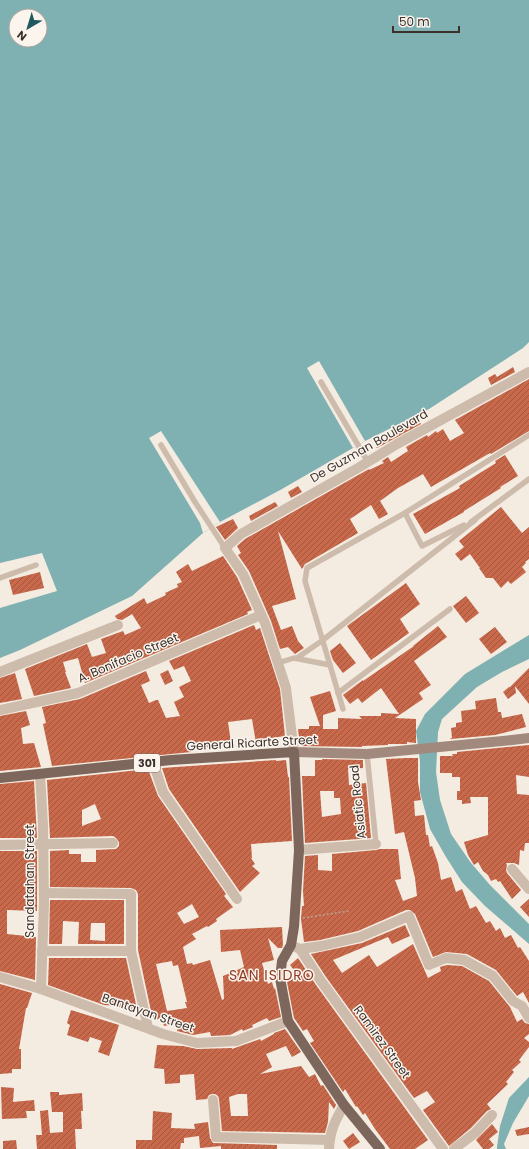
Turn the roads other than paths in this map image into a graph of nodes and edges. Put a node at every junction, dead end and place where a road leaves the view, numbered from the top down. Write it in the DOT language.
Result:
graph roads {
  1 [pos="529,372"];
  2 [pos="321,382"];
  3 [pos="529,435"];
  4 [pos="161,445"];
  5 [pos="368,462"];
  6 [pos="529,479"];
  7 [pos="405,513"];
  8 [pos="475,520"];
  9 [pos="225,548"];
  10 [pos="36,565"];
  11 [pos="0,578"];
  12 [pos="450,609"];
  13 [pos="261,615"];
  14 [pos="118,625"];
  15 [pos="323,640"];
  16 [pos="297,658"];
  17 [pos="278,663"];
  18 [pos="330,665"];
  19 [pos="0,672"];
  20 [pos="338,694"];
  21 [pos="343,709"];
  22 [pos="0,710"];
  23 [pos="529,738"];
  24 [pos="294,752"];
  25 [pos="367,754"];
  26 [pos="153,762"];
  27 [pos="40,774"];
  28 [pos="0,778"];
  29 [pos="113,843"];
  30 [pos="376,844"];
  31 [pos="0,845"];
  32 [pos="43,845"];
  33 [pos="299,850"];
  34 [pos="512,869"];
  35 [pos="529,889"];
  36 [pos="44,893"];
  37 [pos="237,899"];
  38 [pos="296,947"];
  39 [pos="42,951"];
  40 [pos="131,951"];
  41 [pos="0,977"];
  42 [pos="41,989"];
  43 [pos="529,1018"];
  44 [pos="288,1020"];
  45 [pos="148,1028"];
  46 [pos="213,1100"];
  47 [pos="344,1105"];
  48 [pos="492,1115"];
  49 [pos="329,1145"];
  50 [pos="380,1149"];
  51 [pos="443,1149"];
  52 [pos="454,1149"];
  1 -- 5 [label="street, De Guzman Boulevard"];
  2 -- 5 [label="lane"];
  3 -- 7 [label="lane"];
  4 -- 9 [label="lane"];
  5 -- 9 [label="street, De Guzman Boulevard"];
  6 -- 8 [label="lane"];
  7 -- 8 [label="lane"];
  7 -- 15 [label="lane"];
  8 -- 15 [label="lane"];
  9 -- 13 [label="street"];
  10 -- 11 [label="lane"];
  12 -- 20 [label="lane"];
  13 -- 17 [label="street"];
  13 -- 22 [label="street, A. Bonifacio Street"];
  14 -- 19 [label="street"];
  15 -- 16 [label="lane"];
  15 -- 18 [label="lane"];
  16 -- 17 [label="lane"];
  16 -- 18 [label="lane"];
  17 -- 24 [label="street"];
  18 -- 20 [label="lane"];
  20 -- 21 [label="lane"];
  23 -- 25 [label="main road, General Ricarte Street / 301"];
  24 -- 25 [label="main road, General Ricarte Street / 301"];
  24 -- 26 [label="main road, General Ricarte Street / 301"];
  24 -- 33 [label="main road"];
  25 -- 30 [label="lane, Asiatic Road"];
  26 -- 27 [label="main road, General Ricarte Street / 301"];
  26 -- 37 [label="street"];
  27 -- 28 [label="main road, General Ricarte Street / 301"];
  27 -- 32 [label="street, Sandatahan Street"];
  29 -- 32 [label="street"];
  30 -- 33 [label="street, Asiatic Road"];
  31 -- 32 [label="street"];
  32 -- 36 [label="street, Sandatahan Street"];
  33 -- 38 [label="main road"];
  34 -- 35 [label="street"];
  36 -- 39 [label="street, Sandatahan Street"];
  36 -- 40 [label="street"];
  38 -- 43 [label="street"];
  38 -- 44 [label="main road"];
  38 -- 51 [label="street, Ramirez Street"];
  39 -- 40 [label="street"];
  39 -- 42 [label="street, Sandatahan Street"];
  40 -- 45 [label="street"];
  41 -- 42 [label="street, Bantayan Street"];
  42 -- 45 [label="street, Bantayan Street"];
  44 -- 45 [label="street, Bantayan Street"];
  44 -- 47 [label="main road"];
  46 -- 49 [label="street"];
  47 -- 49 [label="street"];
  47 -- 50 [label="main road"];
  48 -- 52 [label="street"];
}
